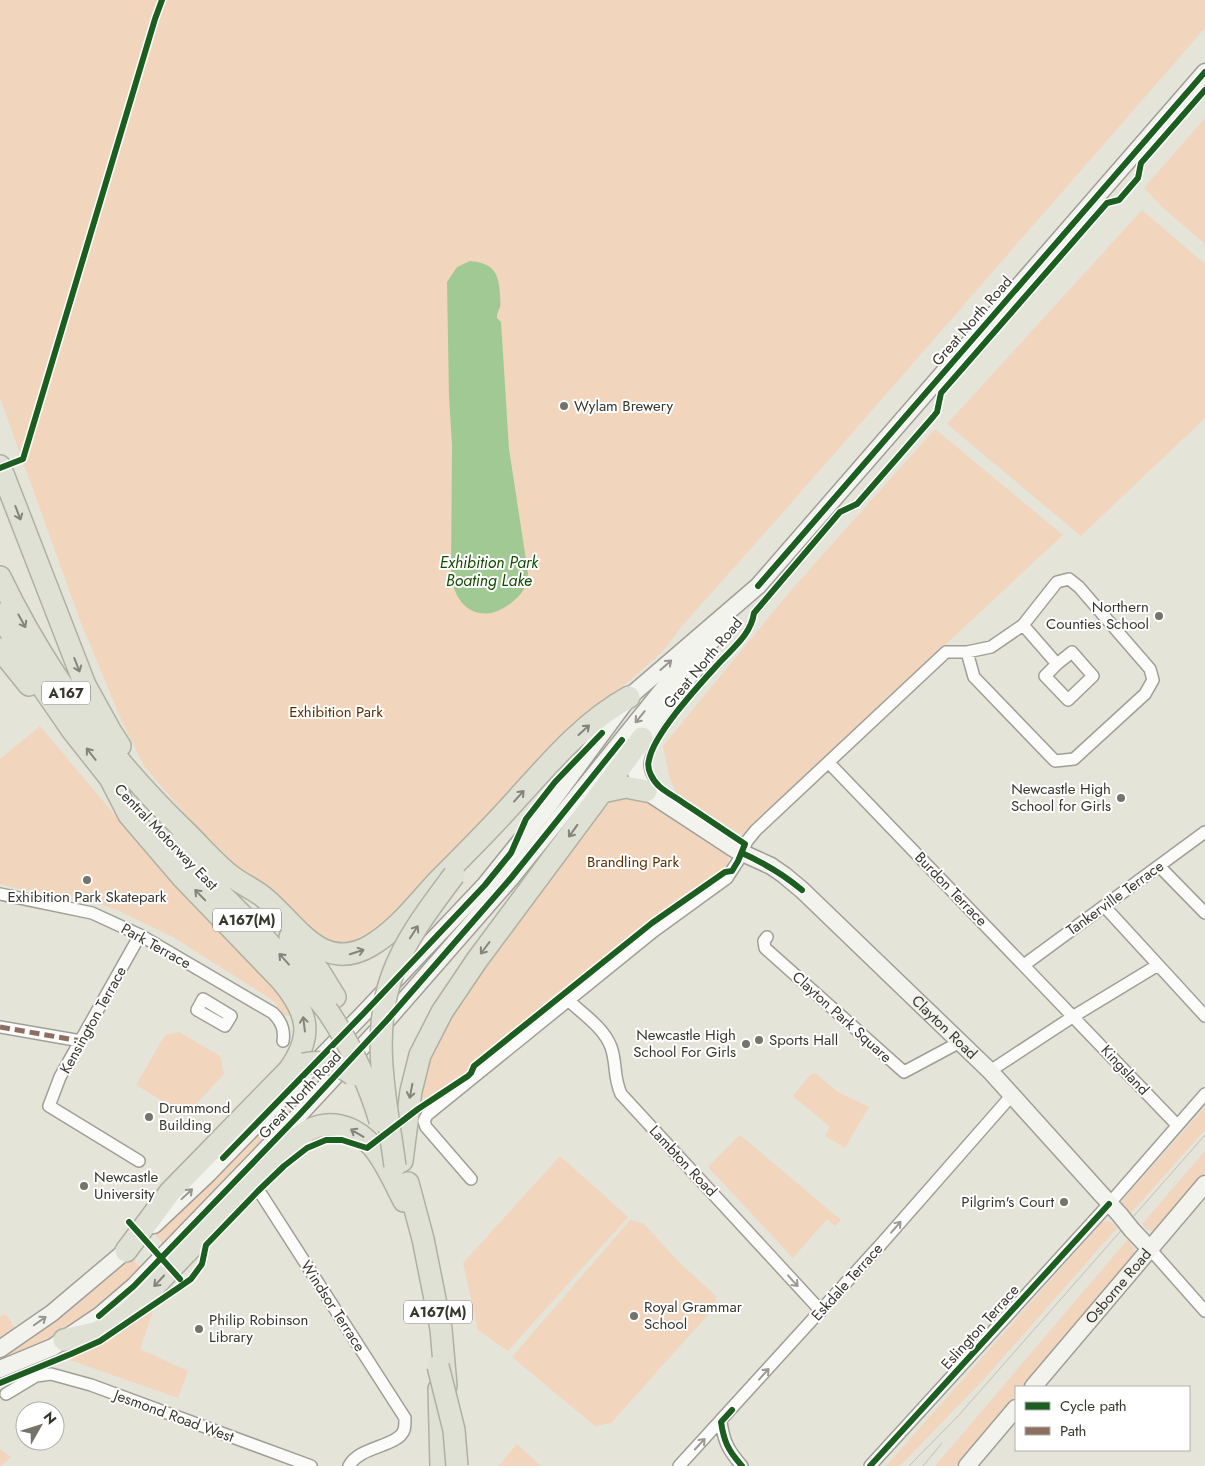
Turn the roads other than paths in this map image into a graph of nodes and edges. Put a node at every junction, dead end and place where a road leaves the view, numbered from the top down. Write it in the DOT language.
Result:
graph roads {
  1 [pos="1205,72"];
  2 [pos="0,467"];
  3 [pos="0,577"];
  4 [pos="758,586"];
  5 [pos="746,607"];
  6 [pos="0,614"];
  7 [pos="1023,626"];
  8 [pos="0,649"];
  9 [pos="967,652"];
  10 [pos="1057,664"];
  11 [pos="629,697"];
  12 [pos="72,730"];
  13 [pos="642,738"];
  14 [pos="829,762"];
  15 [pos="646,791"];
  16 [pos="602,792"];
  17 [pos="138,806"];
  18 [pos="1205,832"];
  19 [pos="163,833"];
  20 [pos="471,851"];
  21 [pos="742,853"];
  22 [pos="1159,866"];
  23 [pos="505,873"];
  24 [pos="231,876"];
  25 [pos="490,890"];
  26 [pos="0,894"];
  27 [pos="1104,906"];
  28 [pos="1205,913"];
  29 [pos="140,935"];
  30 [pos="767,936"];
  31 [pos="1024,964"];
  32 [pos="1158,965"];
  33 [pos="568,1000"];
  34 [pos="331,1003"];
  35 [pos="1074,1016"];
  36 [pos="1205,1016"];
  37 [pos="0,1027"];
  38 [pos="82,1041"];
  39 [pos="283,1041"];
  40 [pos="960,1042"];
  41 [pos="296,1067"];
  42 [pos="990,1071"];
  43 [pos="1205,1094"];
  44 [pos="1012,1095"];
  45 [pos="391,1124"];
  46 [pos="1177,1125"];
  47 [pos="139,1161"];
  48 [pos="398,1164"];
  49 [pos="471,1179"];
  50 [pos="1205,1184"];
  51 [pos="262,1194"];
  52 [pos="404,1201"];
  53 [pos="1114,1210"];
  54 [pos="1150,1249"];
  55 [pos="126,1251"];
  56 [pos="821,1311"];
  57 [pos="1205,1311"];
  58 [pos="441,1329"];
  59 [pos="64,1340"];
  60 [pos="0,1349"];
  61 [pos="438,1366"];
  62 [pos="0,1370"];
  63 [pos="1034,1386"];
  64 [pos="6,1394"];
  65 [pos="1015,1409"];
  66 [pos="721,1422"];
  67 [pos="310,1466"];
  68 [pos="349,1466"];
  69 [pos="441,1466"];
  70 [pos="455,1466"];
  71 [pos="460,1466"];
  72 [pos="679,1466"];
  73 [pos="742,1466"];
  74 [pos="870,1466"];
  75 [pos="967,1466"];
  1 -- 4 [label="main road, Great North Road"];
  2 -- 17 [label="highway, one-way"];
  3 -- 17 [label="highway, A167, one-way"];
  4 -- 5 [label="main road, Great North Road"];
  11 -- 4 [label="main road, Great North Road, one-way"];
  5 -- 13 [label="main road"];
  5 -- 23 [label="main road, Great North Road, one-way"];
  6 -- 12 [label="highway, A167"];
  7 -- 9 [label="street"];
  7 -- 9 [label="street"];
  7 -- 10 [label="street"];
  8 -- 12 [label="highway"];
  9 -- 14 [label="street"];
  20 -- 11 [label="highway, one-way"];
  11 -- 23 [label="main road, Great North Road"];
  17 -- 12 [label="highway, A167, one-way"];
  13 -- 15 [label="main road"];
  13 -- 16 [label="highway, A167(M)"];
  14 -- 21 [label="street"];
  14 -- 31 [label="street, Burdon Terrace"];
  15 -- 16 [label="highway"];
  15 -- 21 [label="main road, Clayton Road"];
  16 -- 48 [label="highway, A167(M), one-way"];
  17 -- 19 [label="highway, A167"];
  17 -- 19 [label="highway"];
  18 -- 22 [label="street, Tankerville Terrace"];
  19 -- 24 [label="highway, A167"];
  34 -- 19 [label="highway, Central Motorway East / A167(M), one-way"];
  41 -- 19 [label="highway, one-way"];
  24 -- 20 [label="highway, one-way"];
  48 -- 20 [label="highway, A167(M), one-way, bridge"];
  21 -- 33 [label="street"];
  21 -- 40 [label="main road, Clayton Road"];
  22 -- 27 [label="street, Tankerville Terrace"];
  22 -- 28 [label="street"];
  23 -- 25 [label="main road, Great North Road"];
  24 -- 34 [label="highway, Central Motorway East / A167(M)"];
  55 -- 25 [label="main road, Great North Road, one-way"];
  25 -- 59 [label="main road, Great North Road"];
  26 -- 29 [label="street, Park Terrace"];
  27 -- 31 [label="street, Tankerville Terrace"];
  27 -- 32 [label="street"];
  29 -- 38 [label="street, Kensington Terrace"];
  29 -- 39 [label="street, Park Terrace"];
  30 -- 40 [label="street, Clayton Park Square"];
  31 -- 35 [label="street, Burdon Terrace"];
  32 -- 35 [label="street"];
  32 -- 36 [label="street"];
  33 -- 49 [label="street"];
  33 -- 56 [label="street, Lambton Road, one-way"];
  34 -- 45 [label="highway, Central Motorway East / A167(M)"];
  34 -- 48 [label="highway, Central Motorway East / A167(M), bridge"];
  35 -- 42 [label="street"];
  35 -- 46 [label="street, Kingsland"];
  37 -- 38 [label="street"];
  38 -- 47 [label="street, Kensington Terrace"];
  40 -- 42 [label="main road, Clayton Road"];
  41 -- 45 [label="highway, A167(M), bridge"];
  41 -- 55 [label="highway"];
  42 -- 44 [label="main road, Clayton Road"];
  43 -- 46 [label="street, Eslington Terrace"];
  44 -- 53 [label="main road, Clayton Road"];
  56 -- 44 [label="street, Eskdale Terrace, one-way"];
  45 -- 48 [label="highway, Central Motorway East / A167(M)"];
  46 -- 53 [label="street, Eslington Terrace"];
  48 -- 52 [label="highway, Central Motorway East / A167(M)"];
  48 -- 58 [label="highway, Central Motorway East / A167(M)"];
  50 -- 54 [label="main road, Osborne Road"];
  51 -- 68 [label="street, Windsor Terrace"];
  52 -- 59 [label="highway, A167(M), one-way"];
  52 -- 61 [label="highway, Central Motorway East / A167(M)"];
  53 -- 54 [label="main road, Clayton Road, bridge"];
  53 -- 74 [label="street, Eslington Terrace"];
  54 -- 57 [label="street, Clayton Road"];
  54 -- 63 [label="main road, Osborne Road"];
  60 -- 55 [label="main road, Great North Road, one-way"];
  66 -- 56 [label="street, Eskdale Terrace, one-way"];
  58 -- 70 [label="highway, Central Motorway East / A167(M)"];
  58 -- 71 [label="highway, A167(M)"];
  59 -- 62 [label="main road, Great North Road"];
  61 -- 69 [label="highway, Central Motorway East / A167(M), bridge"];
  61 -- 70 [label="highway, A167(M), bridge"];
  64 -- 67 [label="street, Jesmond Road West"];
  65 -- 75 [label="main road"];
  72 -- 66 [label="street, Eskdale Terrace, one-way"];
  66 -- 73 [label="street"];
}
